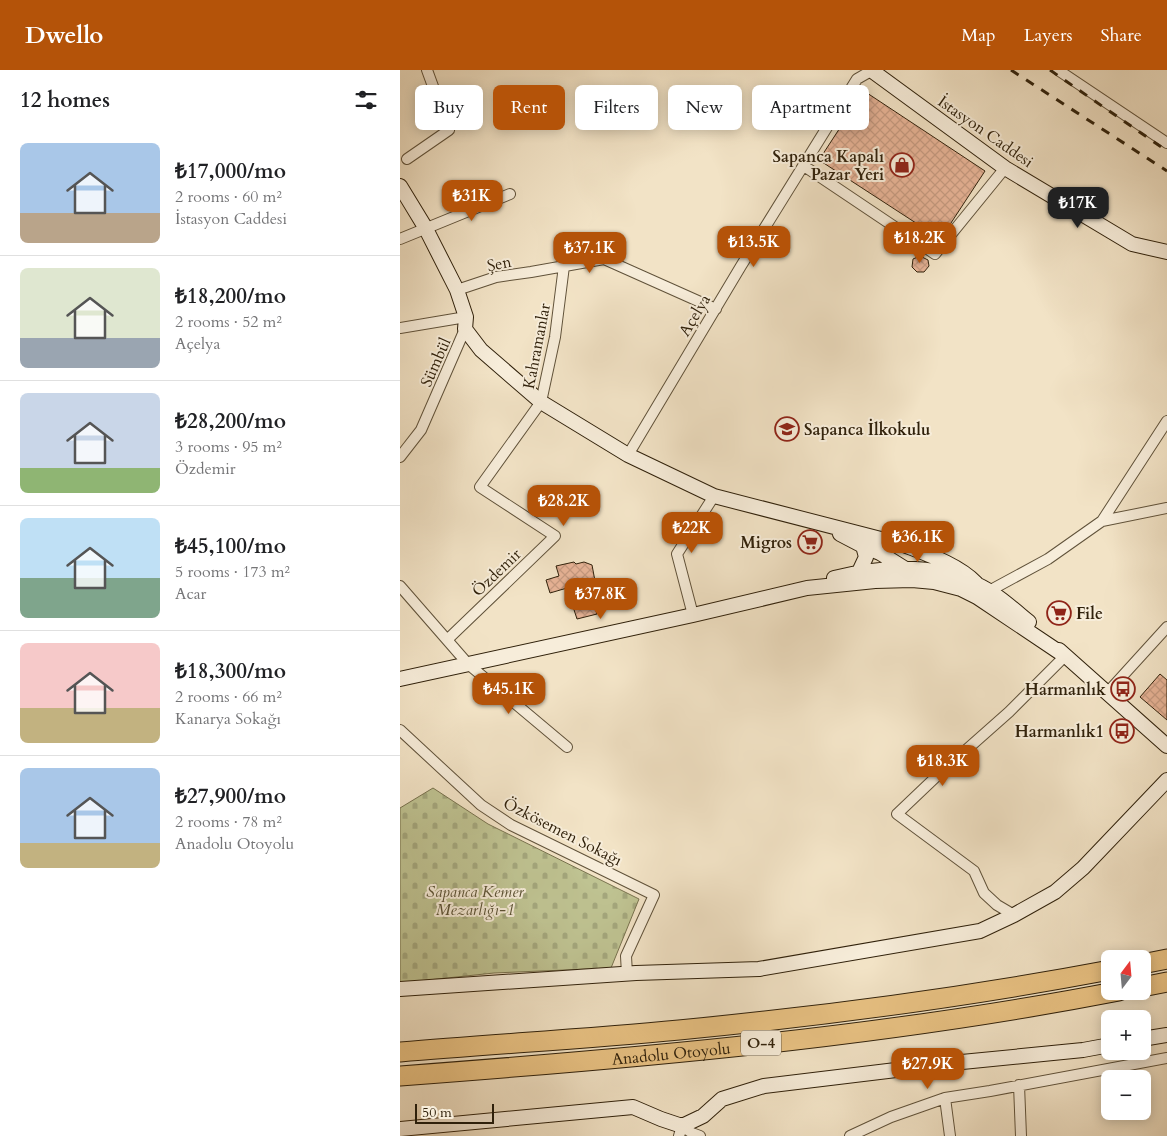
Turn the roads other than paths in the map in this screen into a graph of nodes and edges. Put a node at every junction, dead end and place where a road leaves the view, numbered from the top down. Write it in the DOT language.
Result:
graph roads {
  1 [pos="427,70"];
  2 [pos="1058,70"];
  3 [pos="871,71"];
  4 [pos="1167,143"];
  5 [pos="407,159"];
  6 [pos="804,166"];
  7 [pos="1005,168"];
  8 [pos="400,186"];
  9 [pos="510,194"];
  10 [pos="426,227"];
  11 [pos="400,239"];
  12 [pos="1167,252"];
  13 [pos="564,266"];
  14 [pos="457,290"];
  15 [pos="716,309"];
  16 [pos="466,323"];
  17 [pos="400,328"];
  18 [pos="541,402"];
  19 [pos="1167,421"];
  20 [pos="628,455"];
  21 [pos="400,457"];
  22 [pos="714,496"];
  23 [pos="1167,508"];
  24 [pos="806,520"];
  25 [pos="1102,521"];
  26 [pos="896,543"];
  27 [pos="863,546"];
  28 [pos="904,568"];
  29 [pos="858,572"];
  30 [pos="893,580"];
  31 [pos="920,580"];
  32 [pos="976,583"];
  33 [pos="400,586"];
  34 [pos="807,588"];
  35 [pos="990,591"];
  36 [pos="693,615"];
  37 [pos="1167,627"];
  38 [pos="448,640"];
  39 [pos="1065,656"];
  40 [pos="468,664"];
  41 [pos="400,679"];
  42 [pos="1107,693"];
  43 [pos="400,730"];
  44 [pos="1167,746"];
  45 [pos="567,747"];
  46 [pos="1167,780"];
  47 [pos="1014,915"];
  48 [pos="1167,958"];
  49 [pos="1151,962"];
  50 [pos="1101,972"];
  51 [pos="627,974"];
  52 [pos="1167,982"];
  53 [pos="1151,985"];
  54 [pos="400,990"];
  55 [pos="1101,995"];
  56 [pos="1167,1035"];
  57 [pos="1151,1038"];
  58 [pos="1101,1047"];
  59 [pos="400,1052"];
  60 [pos="1167,1058"];
  61 [pos="400,1076"];
  62 [pos="1019,1085"];
  63 [pos="945,1098"];
  64 [pos="400,1129"];
  65 [pos="681,1131"];
  66 [pos="700,1136"];
  67 [pos="850,1136"];
  68 [pos="950,1136"];
  69 [pos="1021,1136"];
  1 -- 5 [label="street"];
  2 -- 4 [label="street"];
  3 -- 6 [label="street, Açelya"];
  3 -- 7 [label="street, İstasyon Caddesi"];
  6 -- 7 [label="street"];
  6 -- 15 [label="street, Açelya"];
  7 -- 12 [label="street, İstasyon Caddesi"];
  8 -- 10 [label="street"];
  9 -- 10 [label="street"];
  10 -- 11 [label="street"];
  10 -- 14 [label="street"];
  13 -- 14 [label="street, Şen"];
  13 -- 15 [label="street, Şen"];
  13 -- 18 [label="street, Kahramanlar"];
  14 -- 16 [label="street"];
  15 -- 20 [label="street, Açelya"];
  16 -- 17 [label="street"];
  16 -- 18 [label="street"];
  16 -- 21 [label="street, Sümbül"];
  18 -- 20 [label="street"];
  18 -- 38 [label="street, Özdemir"];
  19 -- 25 [label="street"];
  20 -- 22 [label="street"];
  22 -- 24 [label="street"];
  22 -- 36 [label="street"];
  23 -- 25 [label="street"];
  24 -- 26 [label="street"];
  24 -- 27 [label="street"];
  25 -- 35 [label="street"];
  26 -- 28 [label="street"];
  26 -- 32 [label="street"];
  27 -- 28 [label="street"];
  27 -- 29 [label="street"];
  28 -- 29 [label="street"];
  28 -- 30 [label="street"];
  28 -- 31 [label="street"];
  28 -- 32 [label="street"];
  29 -- 34 [label="street"];
  30 -- 31 [label="street"];
  30 -- 34 [label="street"];
  31 -- 39 [label="street"];
  32 -- 35 [label="street"];
  33 -- 38 [label="street"];
  34 -- 36 [label="street"];
  35 -- 39 [label="street"];
  36 -- 40 [label="street"];
  37 -- 42 [label="street"];
  38 -- 40 [label="street"];
  39 -- 42 [label="street"];
  39 -- 47 [label="street"];
  40 -- 41 [label="street"];
  40 -- 45 [label="street"];
  42 -- 44 [label="street"];
  43 -- 51 [label="street, Özkösemen Sokağı"];
  46 -- 47 [label="street"];
  47 -- 51 [label="street"];
  48 -- 49 [label="highway"];
  50 -- 59 [label="highway, Anadolu Otoyolu / O-4"];
  51 -- 54 [label="street"];
  52 -- 53 [label="highway"];
  55 -- 61 [label="highway, Anadolu Otoyolu / O-4"];
  56 -- 57 [label="street"];
  58 -- 65 [label="street"];
  60 -- 62 [label="street"];
  62 -- 63 [label="street"];
  62 -- 69 [label="street"];
  63 -- 67 [label="street"];
  63 -- 68 [label="street"];
  64 -- 65 [label="street"];
  65 -- 66 [label="street"];
}
